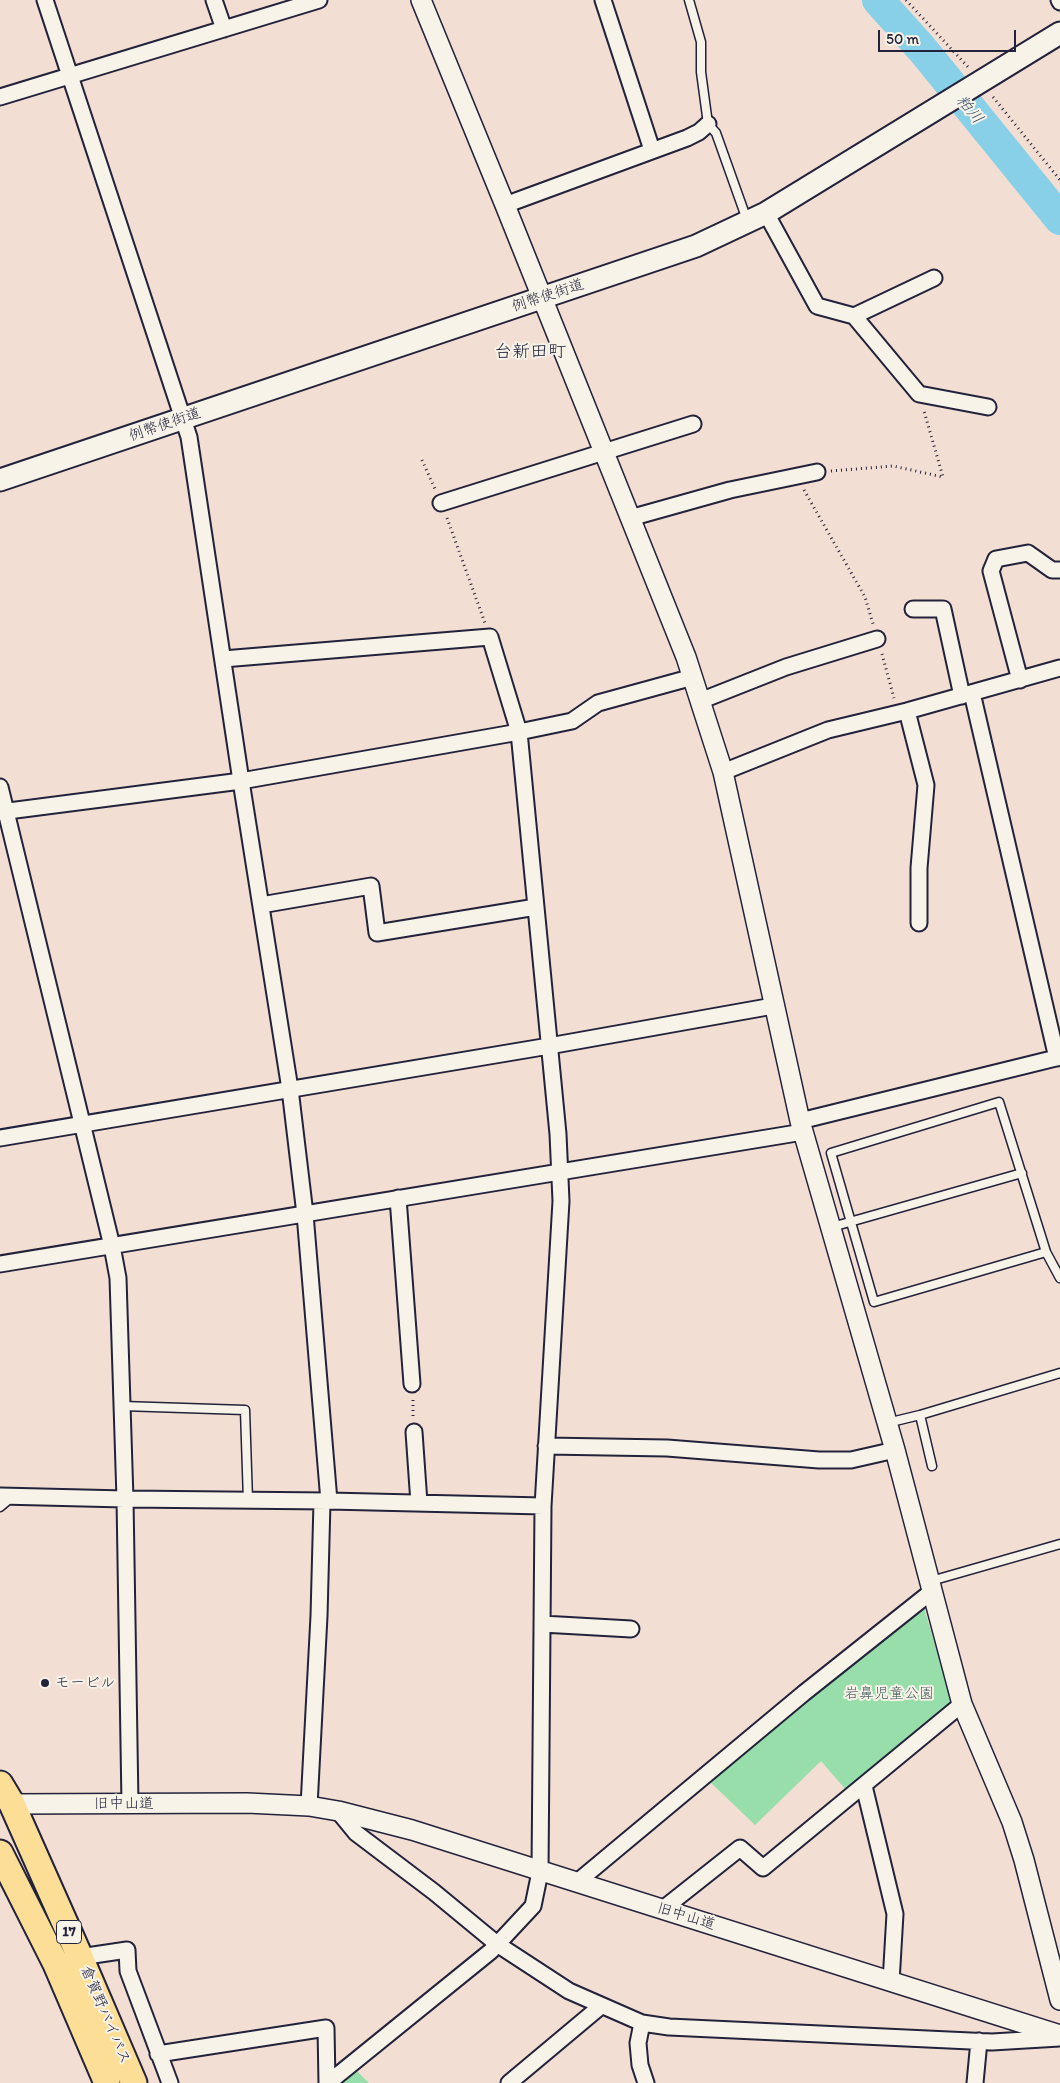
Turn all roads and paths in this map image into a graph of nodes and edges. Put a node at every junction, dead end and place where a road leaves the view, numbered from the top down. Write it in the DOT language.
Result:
graph roads {
  1 [pos="45,0"];
  2 [pos="214,0"];
  3 [pos="319,0"];
  4 [pos="421,0"];
  5 [pos="603,0"];
  6 [pos="689,0"];
  7 [pos="906,0"];
  8 [pos="224,29"];
  9 [pos="1060,32"];
  10 [pos="70,75"];
  11 [pos="978,83"];
  12 [pos="0,97"];
  13 [pos="708,124"];
  14 [pos="652,150"];
  15 [pos="1060,180"];
  16 [pos="505,205"];
  17 [pos="757,218"];
  18 [pos="934,278"];
  19 [pos="541,298"];
  20 [pos="854,316"];
  21 [pos="919,394"];
  22 [pos="988,407"];
  23 [pos="184,419"];
  24 [pos="693,424"];
  25 [pos="604,453"];
  26 [pos="422,460"];
  27 [pos="817,472"];
  28 [pos="797,476"];
  29 [pos="0,480"];
  30 [pos="441,503"];
  31 [pos="630,518"];
  32 [pos="1060,570"];
  33 [pos="913,609"];
  34 [pos="490,638"];
  35 [pos="877,639"];
  36 [pos="223,659"];
  37 [pos="1060,668"];
  38 [pos="693,677"];
  39 [pos="1020,680"];
  40 [pos="967,695"];
  41 [pos="700,701"];
  42 [pos="903,712"];
  43 [pos="519,732"];
  44 [pos="723,772"];
  45 [pos="241,781"];
  46 [pos="0,786"];
  47 [pos="3,812"];
  48 [pos="261,905"];
  49 [pos="536,907"];
  50 [pos="919,923"];
  51 [pos="773,1006"];
  52 [pos="549,1046"];
  53 [pos="1058,1058"];
  54 [pos="290,1090"];
  55 [pos="82,1123"];
  56 [pos="801,1126"];
  57 [pos="0,1138"];
  58 [pos="561,1171"];
  59 [pos="1022,1173"];
  60 [pos="398,1198"];
  61 [pos="306,1214"];
  62 [pos="850,1222"];
  63 [pos="830,1228"];
  64 [pos="112,1246"];
  65 [pos="1046,1252"];
  66 [pos="0,1264"];
  67 [pos="1060,1278"];
  68 [pos="1060,1373"];
  69 [pos="412,1384"];
  70 [pos="122,1406"];
  71 [pos="920,1415"];
  72 [pos="887,1423"];
  73 [pos="414,1432"];
  74 [pos="546,1446"];
  75 [pos="895,1450"];
  76 [pos="932,1466"];
  77 [pos="6,1496"];
  78 [pos="125,1499"];
  79 [pos="248,1501"];
  80 [pos="325,1501"];
  81 [pos="419,1503"];
  82 [pos="543,1506"];
  83 [pos="0,1507"];
  84 [pos="1060,1544"];
  85 [pos="930,1587"];
  86 [pos="542,1624"];
  87 [pos="631,1629"];
  88 [pos="962,1704"];
  89 [pos="864,1786"];
  90 [pos="4,1797"];
  91 [pos="130,1804"];
  92 [pos="309,1806"];
  93 [pos="338,1811"];
  94 [pos="0,1853"];
  95 [pos="540,1872"];
  96 [pos="576,1883"];
  97 [pos="663,1909"];
  98 [pos="497,1944"];
  99 [pos="80,1956"];
  100 [pos="891,1982"];
  101 [pos="1060,2000"];
  102 [pos="601,2006"];
  103 [pos="642,2023"];
  104 [pos="1060,2037"];
  105 [pos="979,2041"];
  106 [pos="158,2054"];
  107 [pos="107,2083"];
  108 [pos="134,2083"];
  109 [pos="170,2083"];
  110 [pos="327,2083"];
  111 [pos="509,2083"];
  112 [pos="646,2083"];
  113 [pos="975,2083"];
  1 -- 10 [label="street"];
  2 -- 8 [label="street"];
  3 -- 8 [label="street"];
  4 -- 16 [label="street"];
  5 -- 14 [label="street"];
  6 -- 13 [label="lane"];
  7 -- 11 [label="path"];
  8 -- 10 [label="street"];
  9 -- 11 [label="main road, 例幣使街道"];
  10 -- 12 [label="street"];
  10 -- 23 [label="street"];
  11 -- 15 [label="path"];
  11 -- 17 [label="main road, 例幣使街道"];
  13 -- 14 [label="street"];
  13 -- 17 [label="lane"];
  14 -- 16 [label="street"];
  16 -- 19 [label="street"];
  17 -- 19 [label="main road, 例幣使街道"];
  17 -- 20 [label="street"];
  18 -- 20 [label="street"];
  19 -- 23 [label="main road, 例幣使街道"];
  19 -- 25 [label="street"];
  20 -- 21 [label="street"];
  21 -- 22 [label="street"];
  21 -- 27 [label="path"];
  23 -- 29 [label="main road, 例幣使街道"];
  23 -- 36 [label="street"];
  24 -- 25 [label="street"];
  25 -- 30 [label="street"];
  25 -- 31 [label="street"];
  26 -- 30 [label="path"];
  27 -- 28 [label="street"];
  28 -- 31 [label="street"];
  28 -- 35 [label="path"];
  30 -- 34 [label="path"];
  31 -- 38 [label="street"];
  32 -- 39 [label="street"];
  33 -- 40 [label="street"];
  34 -- 36 [label="street"];
  34 -- 43 [label="street"];
  35 -- 41 [label="street"];
  35 -- 42 [label="path"];
  36 -- 45 [label="street"];
  37 -- 39 [label="street"];
  38 -- 41 [label="street"];
  38 -- 43 [label="street"];
  39 -- 40 [label="street"];
  40 -- 42 [label="street"];
  40 -- 53 [label="street"];
  41 -- 44 [label="street"];
  42 -- 44 [label="street"];
  42 -- 50 [label="street"];
  43 -- 45 [label="street"];
  43 -- 49 [label="street"];
  44 -- 51 [label="street"];
  45 -- 47 [label="street"];
  45 -- 48 [label="street"];
  46 -- 47 [label="street"];
  47 -- 55 [label="street"];
  48 -- 49 [label="street"];
  48 -- 54 [label="street"];
  49 -- 52 [label="street"];
  51 -- 52 [label="street"];
  51 -- 56 [label="street"];
  52 -- 54 [label="street"];
  52 -- 58 [label="street"];
  53 -- 56 [label="street"];
  54 -- 55 [label="street"];
  54 -- 61 [label="street"];
  55 -- 57 [label="street"];
  55 -- 64 [label="street"];
  56 -- 58 [label="street"];
  56 -- 63 [label="street"];
  58 -- 60 [label="street"];
  58 -- 74 [label="street"];
  59 -- 62 [label="lane"];
  59 -- 62 [label="lane"];
  59 -- 65 [label="lane"];
  60 -- 61 [label="street"];
  60 -- 69 [label="street"];
  61 -- 64 [label="street"];
  61 -- 80 [label="street"];
  62 -- 63 [label="lane"];
  62 -- 65 [label="lane"];
  63 -- 72 [label="street"];
  64 -- 66 [label="street"];
  64 -- 70 [label="street"];
  65 -- 67 [label="lane"];
  68 -- 71 [label="lane"];
  69 -- 73 [label="path"];
  70 -- 78 [label="street"];
  70 -- 79 [label="lane"];
  71 -- 72 [label="lane"];
  71 -- 76 [label="lane"];
  72 -- 75 [label="street"];
  73 -- 81 [label="street"];
  74 -- 75 [label="street"];
  74 -- 82 [label="street"];
  75 -- 85 [label="street"];
  77 -- 78 [label="street"];
  77 -- 83 [label="lane"];
  78 -- 79 [label="street"];
  78 -- 91 [label="street"];
  79 -- 80 [label="street"];
  80 -- 81 [label="street"];
  80 -- 92 [label="street"];
  81 -- 82 [label="street"];
  82 -- 86 [label="street"];
  84 -- 85 [label="lane"];
  85 -- 88 [label="street"];
  85 -- 96 [label="street"];
  86 -- 87 [label="street"];
  86 -- 95 [label="street"];
  88 -- 89 [label="street"];
  88 -- 101 [label="street"];
  89 -- 97 [label="street"];
  89 -- 100 [label="street"];
  90 -- 91 [label="street, 旧中山道"];
  90 -- 99 [label="highway, 倉賀野バイパス / 17"];
  91 -- 92 [label="street, 旧中山道"];
  92 -- 93 [label="street, 旧中山道"];
  93 -- 95 [label="street, 旧中山道"];
  93 -- 98 [label="street"];
  94 -- 107 [label="highway, 倉賀野バイパス / 17"];
  95 -- 96 [label="street, 旧中山道"];
  95 -- 98 [label="street"];
  96 -- 97 [label="street, 旧中山道"];
  97 -- 100 [label="street, 旧中山道"];
  98 -- 102 [label="street"];
  98 -- 110 [label="street"];
  99 -- 106 [label="street"];
  99 -- 108 [label="highway, 倉賀野バイパス / 17"];
  100 -- 104 [label="street, 旧中山道"];
  102 -- 103 [label="street"];
  102 -- 111 [label="street"];
  103 -- 105 [label="street"];
  103 -- 112 [label="street"];
  104 -- 105 [label="street"];
  105 -- 113 [label="street"];
  106 -- 109 [label="street"];
  106 -- 110 [label="street"];
}
